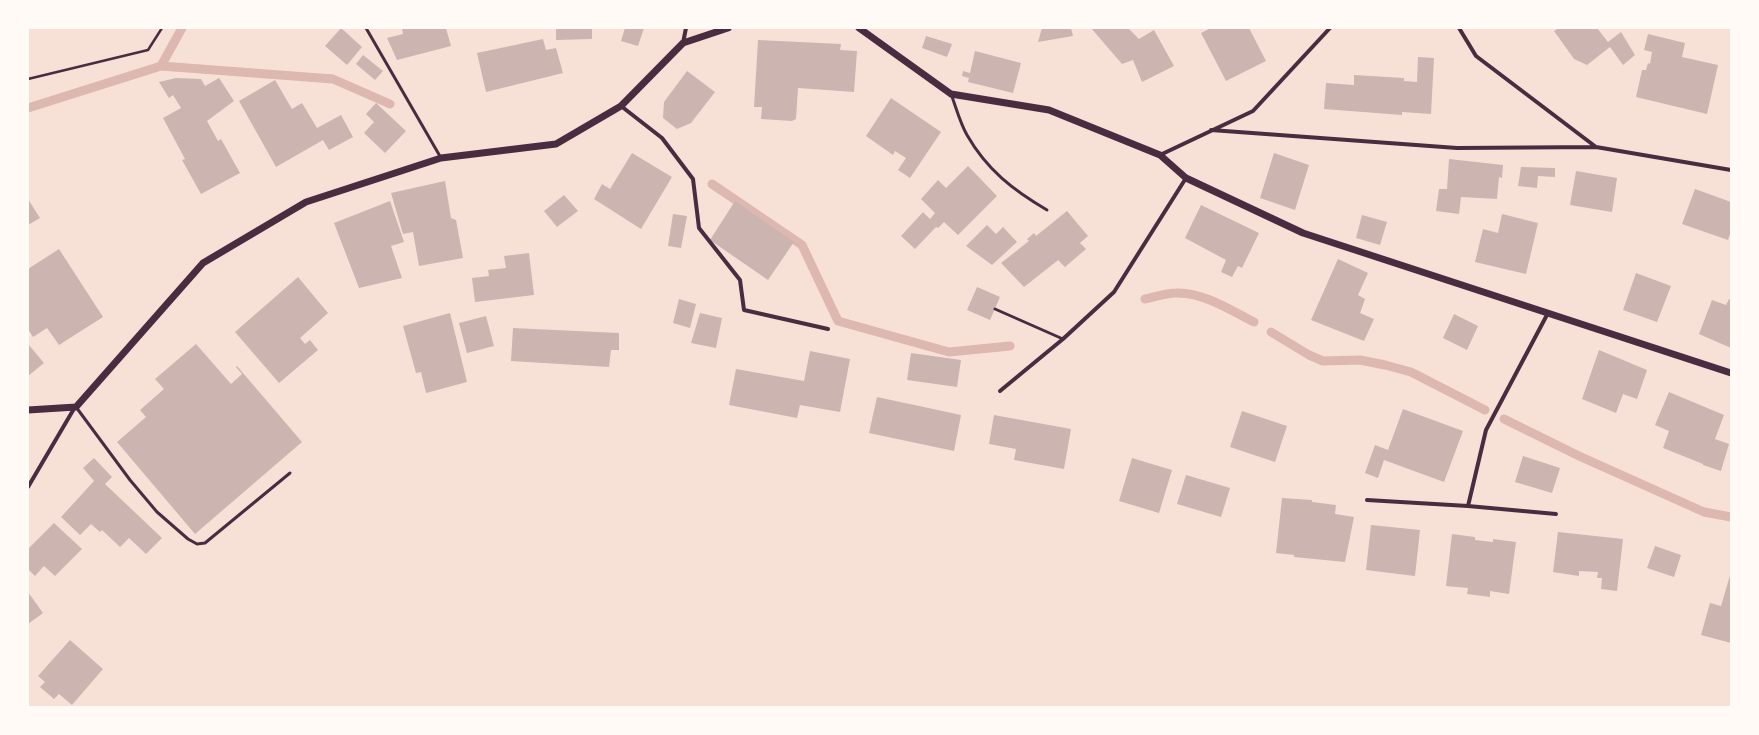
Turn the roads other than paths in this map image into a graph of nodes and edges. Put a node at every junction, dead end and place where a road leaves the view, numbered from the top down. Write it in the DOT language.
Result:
graph roads {
  1 [pos="366,28"];
  2 [pos="686,28"];
  3 [pos="728,28"];
  4 [pos="859,28"];
  5 [pos="1330,28"];
  6 [pos="1459,28"];
  7 [pos="683,43"];
  8 [pos="951,94"];
  9 [pos="621,106"];
  10 [pos="1211,130"];
  11 [pos="1596,147"];
  12 [pos="1160,155"];
  13 [pos="441,158"];
  14 [pos="1731,170"];
  15 [pos="1186,178"];
  16 [pos="1048,210"];
  17 [pos="995,309"];
  18 [pos="1548,313"];
  19 [pos="828,329"];
  20 [pos="1063,339"];
  21 [pos="1731,372"];
  22 [pos="1000,390"];
  23 [pos="76,407"];
  24 [pos="28,410"];
  25 [pos="290,473"];
  26 [pos="28,487"];
  27 [pos="1367,500"];
  28 [pos="1468,506"];
  29 [pos="1556,514"];
  1 -- 13 [label="lane"];
  2 -- 7 [label="street"];
  3 -- 7 [label="street"];
  4 -- 8 [label="street"];
  5 -- 10 [label="street"];
  6 -- 11 [label="street"];
  7 -- 9 [label="street"];
  8 -- 12 [label="street"];
  8 -- 16 [label="lane"];
  9 -- 13 [label="street"];
  9 -- 19 [label="street"];
  10 -- 11 [label="street"];
  10 -- 12 [label="street"];
  11 -- 14 [label="street"];
  12 -- 15 [label="street"];
  13 -- 23 [label="street"];
  15 -- 18 [label="street"];
  15 -- 20 [label="street"];
  17 -- 20 [label="lane"];
  18 -- 21 [label="street"];
  18 -- 28 [label="street"];
  20 -- 22 [label="street"];
  23 -- 24 [label="street"];
  23 -- 25 [label="lane"];
  23 -- 26 [label="street"];
  27 -- 28 [label="street"];
  28 -- 29 [label="street"];
}
